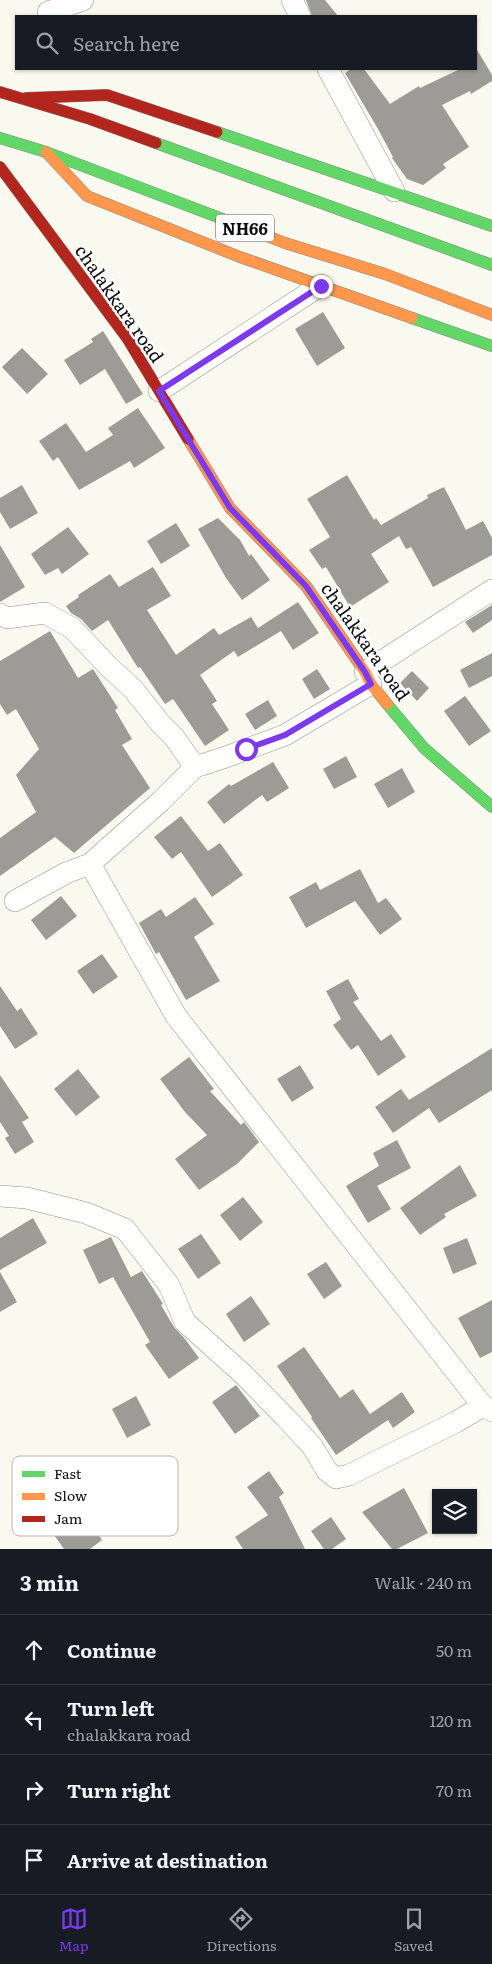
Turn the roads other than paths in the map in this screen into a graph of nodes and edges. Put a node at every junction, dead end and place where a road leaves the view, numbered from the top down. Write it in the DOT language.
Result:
graph roads {
  1 [pos="83,0"];
  2 [pos="292,0"];
  3 [pos="48,12"];
  4 [pos="300,15"];
  5 [pos="329,70"];
  6 [pos="0,92"];
  7 [pos="20,98"];
  8 [pos="0,138"];
  9 [pos="46,152"];
  10 [pos="0,167"];
  11 [pos="394,191"];
  12 [pos="492,226"];
  13 [pos="492,265"];
  14 [pos="321,286"];
  15 [pos="492,315"];
  16 [pos="492,346"];
  17 [pos="159,391"];
  18 [pos="492,590"];
  19 [pos="0,614"];
  20 [pos="368,678"];
  21 [pos="195,767"];
  22 [pos="492,806"];
  23 [pos="90,864"];
  24 [pos="15,901"];
  25 [pos="0,1196"];
  26 [pos="487,1408"];
  1 -- 3 [label="street"];
  2 -- 4 [label="street"];
  5 -- 11 [label="street"];
  6 -- 7 [label="main road"];
  7 -- 11 [label="main road"];
  7 -- 13 [label="main road"];
  8 -- 9 [label="main road, NH66"];
  9 -- 14 [label="main road"];
  9 -- 15 [label="main road, NH66"];
  10 -- 17 [label="main road, chalakkara road"];
  11 -- 12 [label="main road"];
  14 -- 16 [label="main road"];
  14 -- 17 [label="street"];
  17 -- 20 [label="main road, chalakkara road"];
  18 -- 20 [label="street"];
  19 -- 21 [label="street"];
  20 -- 21 [label="street"];
  20 -- 22 [label="main road, chalakkara road"];
  21 -- 23 [label="street"];
  23 -- 24 [label="street"];
  23 -- 26 [label="street"];
  25 -- 26 [label="street"];
}
